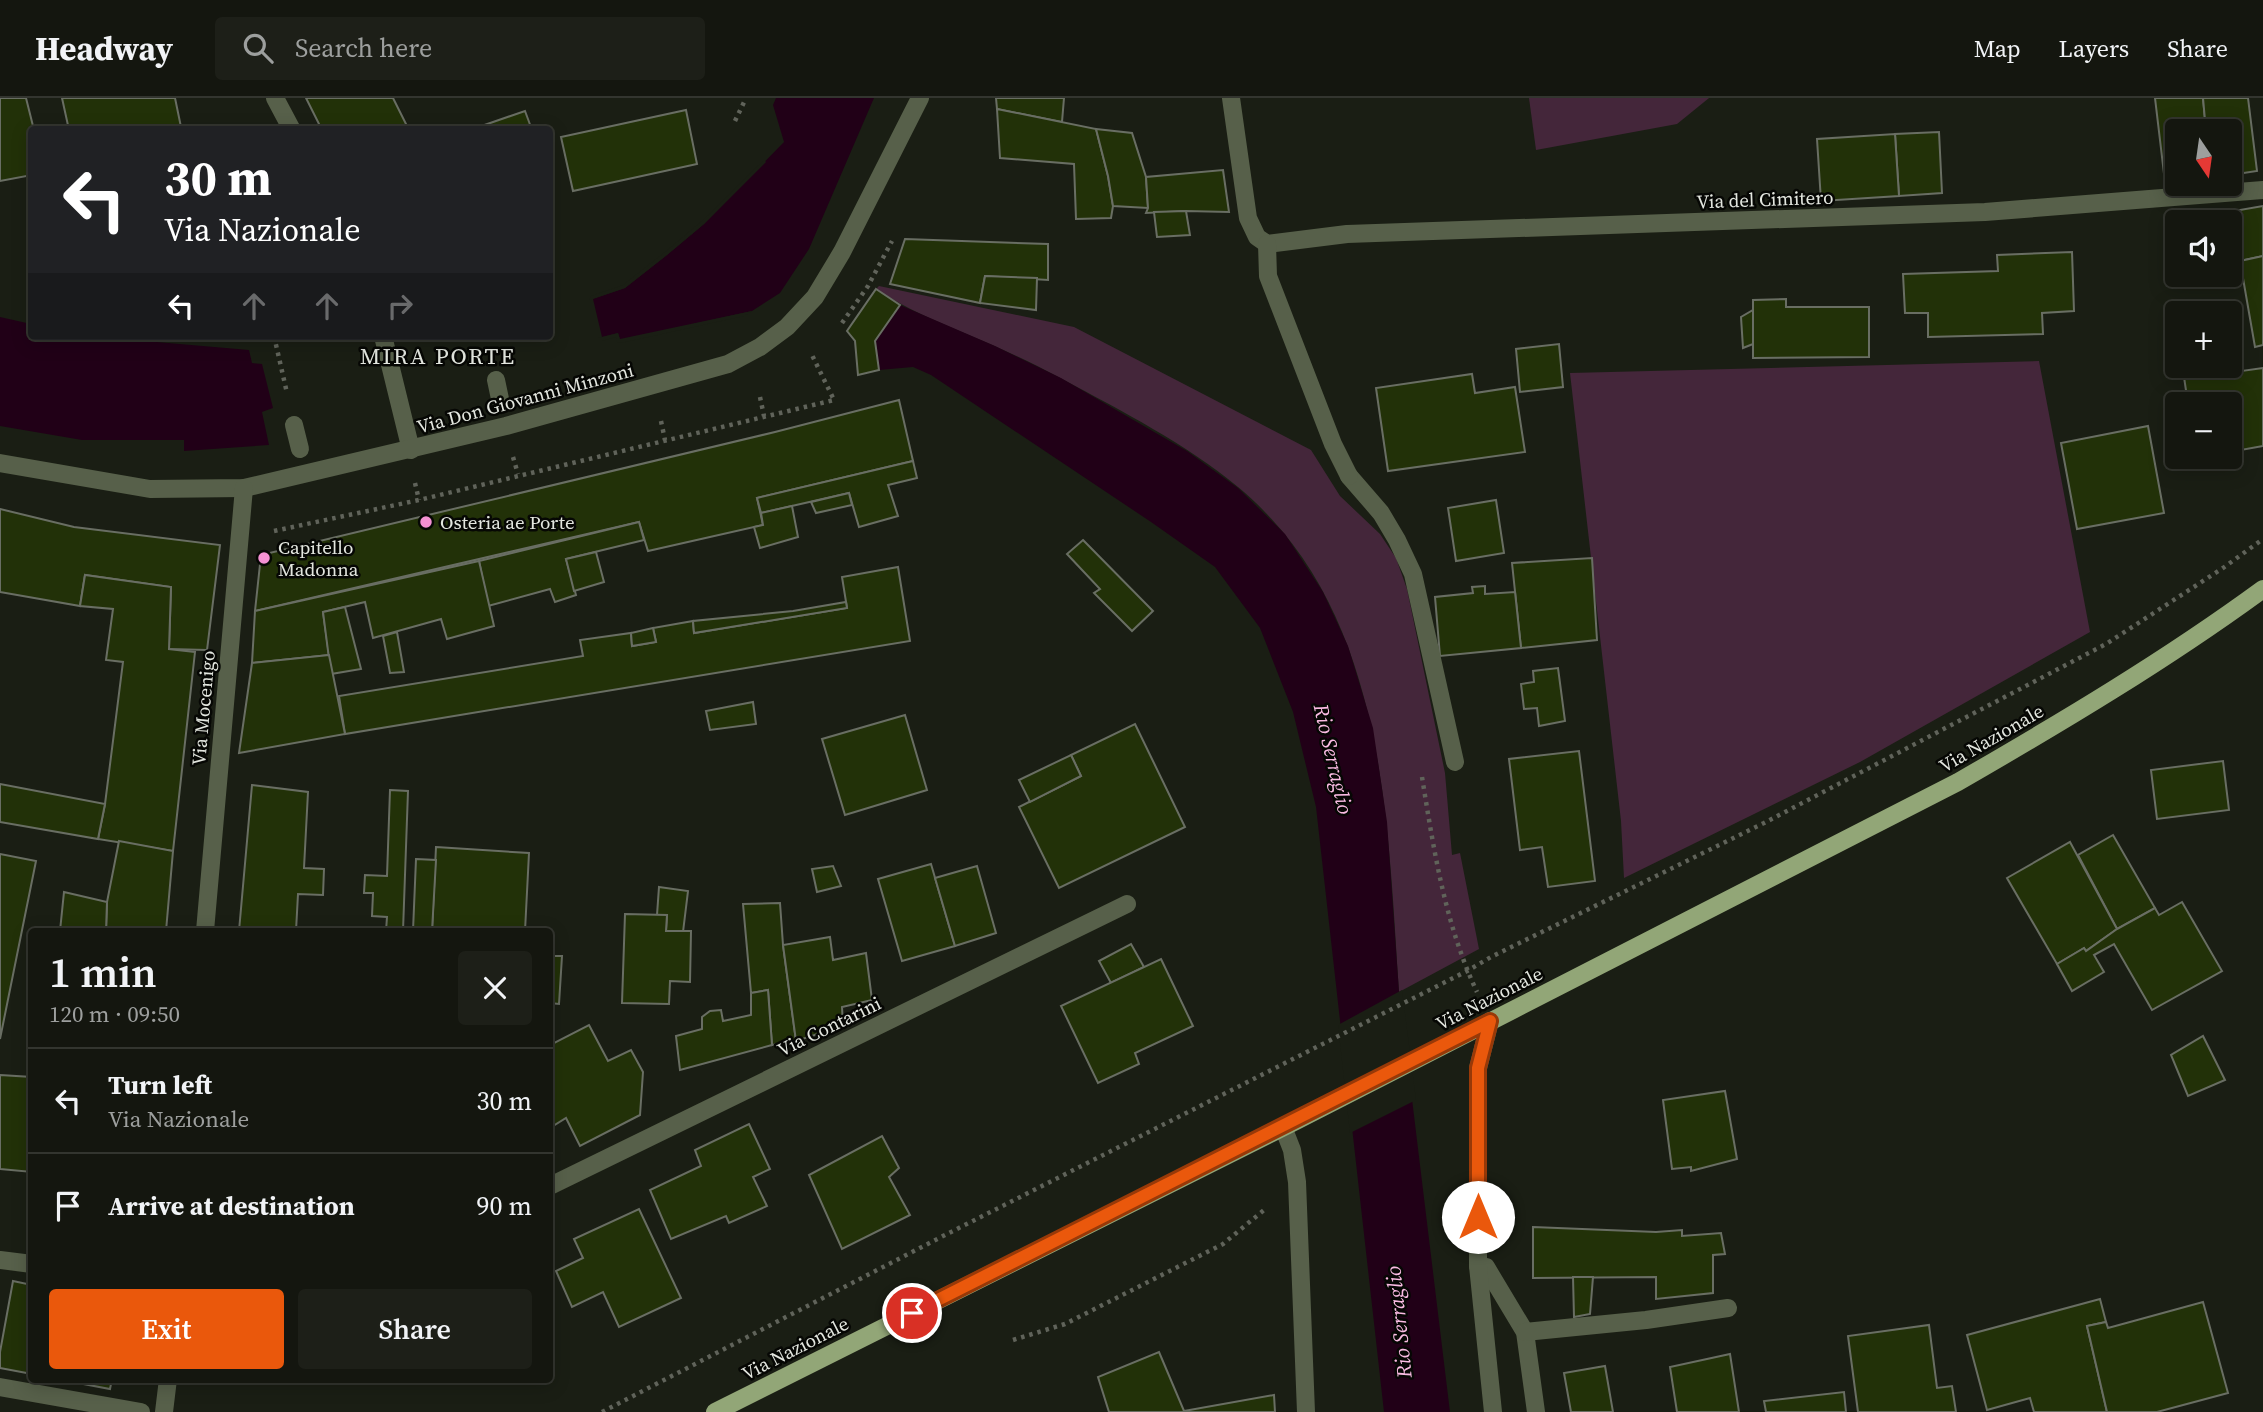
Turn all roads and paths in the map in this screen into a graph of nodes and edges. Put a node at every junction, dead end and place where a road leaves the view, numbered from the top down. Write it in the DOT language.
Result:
graph roads {
  1 [pos="275,98"];
  2 [pos="747,98"];
  3 [pos="920,98"];
  4 [pos="1231,98"];
  5 [pos="735,121"];
  6 [pos="290,126"];
  7 [pos="2263,190"];
  8 [pos="1268,244"];
  9 [pos="275,340"];
  10 [pos="384,340"];
  11 [pos="496,380"];
  12 [pos="760,397"];
  13 [pos="500,399"];
  14 [pos="764,416"];
  15 [pos="660,421"];
  16 [pos="294,425"];
  17 [pos="665,440"];
  18 [pos="300,449"];
  19 [pos="411,450"];
  20 [pos="0,463"];
  21 [pos="516,466"];
  22 [pos="518,474"];
  23 [pos="244,488"];
  24 [pos="416,488"];
  25 [pos="419,500"];
  26 [pos="2263,539"];
  27 [pos="2263,589"];
  28 [pos="1455,762"];
  29 [pos="1127,904"];
  30 [pos="205,928"];
  31 [pos="1490,1021"];
  32 [pos="1291,1124"];
  33 [pos="1297,1182"];
  34 [pos="553,1185"];
  35 [pos="0,1260"];
  36 [pos="28,1264"];
  37 [pos="1478,1266"];
  38 [pos="1728,1308"];
  39 [pos="1525,1332"];
  40 [pos="1013,1340"];
  41 [pos="168,1383"];
  42 [pos="0,1387"];
  43 [pos="141,1412"];
  44 [pos="164,1412"];
  45 [pos="602,1412"];
  46 [pos="715,1412"];
  47 [pos="1306,1412"];
  48 [pos="1493,1412"];
  49 [pos="1536,1412"];
  1 -- 6 [label="street"];
  2 -- 5 [label="path"];
  3 -- 19 [label="street, Via Don Giovanni Minzoni"];
  4 -- 8 [label="street"];
  7 -- 8 [label="street, Via del Cimitero"];
  8 -- 28 [label="street"];
  9 -- 16 [label="path"];
  10 -- 19 [label="street"];
  11 -- 13 [label="street"];
  12 -- 14 [label="path"];
  15 -- 17 [label="path"];
  16 -- 18 [label="street"];
  19 -- 23 [label="street, Via Don Giovanni Minzoni"];
  20 -- 23 [label="street, Via Don Giovanni Minzoni"];
  21 -- 22 [label="path"];
  23 -- 30 [label="street, Via Mocenigo"];
  24 -- 25 [label="path"];
  26 -- 45 [label="path"];
  27 -- 31 [label="main road, Via Nazionale"];
  29 -- 34 [label="street, Via Contarini"];
  31 -- 32 [label="main road, Via Nazionale"];
  31 -- 37 [label="street"];
  32 -- 33 [label="street"];
  32 -- 46 [label="main road, Via Nazionale"];
  33 -- 40 [label="path"];
  33 -- 47 [label="street"];
  35 -- 36 [label="street"];
  37 -- 39 [label="street"];
  37 -- 48 [label="street"];
  38 -- 39 [label="street"];
  39 -- 49 [label="street"];
  41 -- 44 [label="street"];
  42 -- 43 [label="street"];
}
